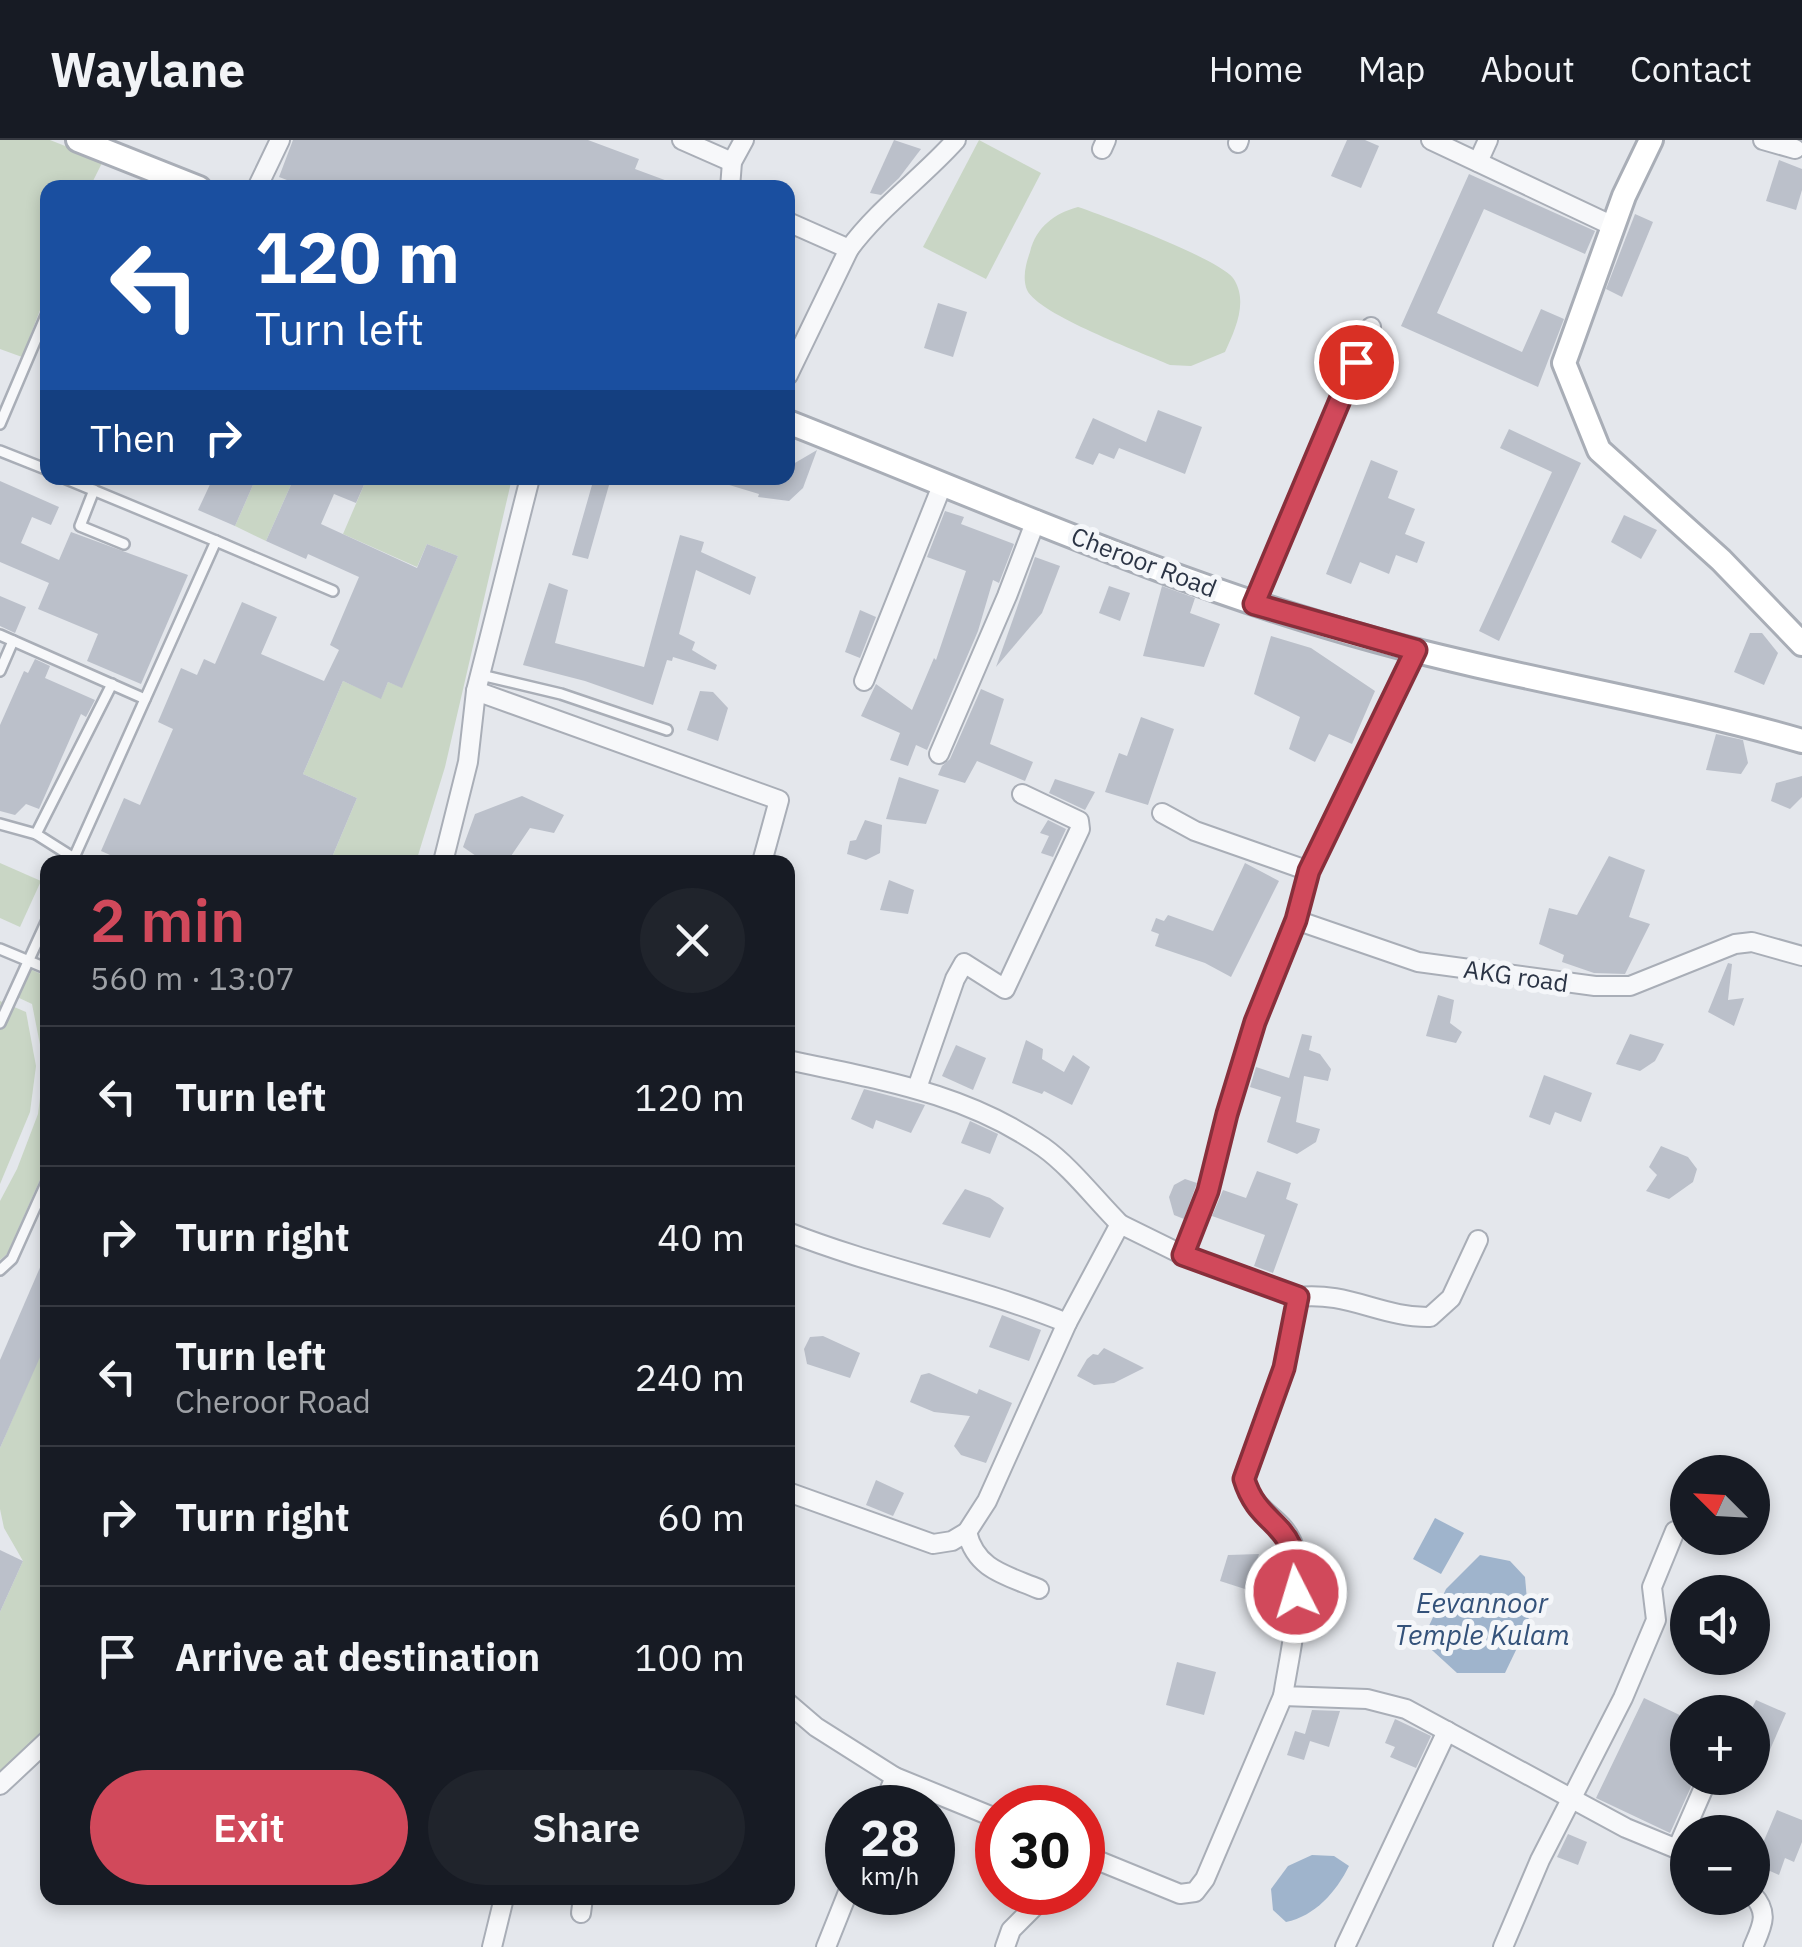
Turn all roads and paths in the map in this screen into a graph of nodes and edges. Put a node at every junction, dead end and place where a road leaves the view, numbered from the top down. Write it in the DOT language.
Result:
graph roads {
  1 [pos="78,140"];
  2 [pos="280,140"];
  3 [pos="682,140"];
  4 [pos="744,140"];
  5 [pos="956,140"];
  6 [pos="1432,140"];
  7 [pos="1488,140"];
  8 [pos="1651,140"];
  9 [pos="1763,140"];
  10 [pos="1794,149"];
  11 [pos="732,162"];
  12 [pos="1478,162"];
  13 [pos="179,180"];
  14 [pos="261,180"];
  15 [pos="731,180"];
  16 [pos="795,225"];
  17 [pos="1613,226"];
  18 [pos="849,249"];
  19 [pos="1371,327"];
  20 [pos="40,330"];
  21 [pos="795,361"];
  22 [pos="0,388"];
  23 [pos="13,393"];
  24 [pos="0,424"];
  25 [pos="795,425"];
  26 [pos="0,451"];
  27 [pos="40,467"];
  28 [pos="943,483"];
  29 [pos="82,485"];
  30 [pos="528,485"];
  31 [pos="94,490"];
  32 [pos="1036,520"];
  33 [pos="216,541"];
  34 [pos="124,544"];
  35 [pos="333,591"];
  36 [pos="1254,604"];
  37 [pos="0,635"];
  38 [pos="13,641"];
  39 [pos="1802,644"];
  40 [pos="1416,650"];
  41 [pos="0,670"];
  42 [pos="864,682"];
  43 [pos="478,683"];
  44 [pos="112,684"];
  45 [pos="145,699"];
  46 [pos="667,730"];
  47 [pos="1802,741"];
  48 [pos="939,754"];
  49 [pos="1022,794"];
  50 [pos="1162,813"];
  51 [pos="0,824"];
  52 [pos="36,834"];
  53 [pos="66,855"];
  54 [pos="75,855"];
  55 [pos="445,855"];
  56 [pos="764,855"];
  57 [pos="1309,871"];
  58 [pos="1296,920"];
  59 [pos="40,935"];
  60 [pos="0,949"];
  61 [pos="1802,956"];
  62 [pos="28,961"];
  63 [pos="40,966"];
  64 [pos="0,1023"];
  65 [pos="795,1062"];
  66 [pos="918,1088"];
  67 [pos="40,1197"];
  68 [pos="1120,1224"];
  69 [pos="795,1235"];
  70 [pos="1478,1240"];
  71 [pos="1183,1255"];
  72 [pos="0,1270"];
  73 [pos="1298,1297"];
  74 [pos="1068,1323"];
  75 [pos="795,1495"];
  76 [pos="967,1532"];
  77 [pos="1670,1543"];
  78 [pos="1039,1589"];
  79 [pos="1283,1696"];
  80 [pos="795,1709"];
  81 [pos="1447,1731"];
  82 [pos="40,1748"];
  83 [pos="895,1777"];
  84 [pos="0,1785"];
  85 [pos="892,1785"];
  86 [pos="1570,1798"];
  87 [pos="975,1810"];
  88 [pos="1670,1847"];
  89 [pos="1105,1863"];
  90 [pos="502,1905"];
  91 [pos="839,1915"];
  92 [pos="1025,1915"];
  93 [pos="1763,1915"];
  94 [pos="492,1947"];
  95 [pos="826,1947"];
  96 [pos="1005,1947"];
  97 [pos="1345,1947"];
  98 [pos="1503,1947"];
  99 [pos="1753,1947"];
  1 -- 13 [label="main road"];
  2 -- 14 [label="street"];
  3 -- 11 [label="street"];
  4 -- 11 [label="street"];
  5 -- 18 [label="street"];
  6 -- 12 [label="street"];
  7 -- 12 [label="street"];
  8 -- 17 [label="main road"];
  9 -- 10 [label="street"];
  11 -- 15 [label="street"];
  12 -- 17 [label="street"];
  16 -- 18 [label="street"];
  17 -- 39 [label="main road"];
  18 -- 21 [label="street"];
  19 -- 36 [label="street"];
  20 -- 23 [label="lane"];
  22 -- 23 [label="lane"];
  23 -- 24 [label="lane"];
  25 -- 28 [label="main road, Cheroor Road"];
  26 -- 27 [label="lane"];
  28 -- 32 [label="main road, Cheroor Road"];
  28 -- 42 [label="street"];
  29 -- 31 [label="lane"];
  30 -- 43 [label="street"];
  31 -- 33 [label="lane"];
  31 -- 34 [label="lane"];
  32 -- 36 [label="main road, Cheroor Road"];
  32 -- 48 [label="street"];
  33 -- 35 [label="lane"];
  33 -- 45 [label="lane"];
  36 -- 40 [label="main road, Cheroor Road"];
  37 -- 38 [label="lane"];
  38 -- 41 [label="lane"];
  38 -- 44 [label="lane"];
  40 -- 47 [label="main road, Cheroor Road"];
  40 -- 57 [label="street"];
  43 -- 46 [label="lane"];
  43 -- 55 [label="street"];
  43 -- 56 [label="street"];
  44 -- 45 [label="lane"];
  44 -- 52 [label="lane"];
  45 -- 54 [label="lane"];
  49 -- 66 [label="street"];
  50 -- 57 [label="street"];
  51 -- 52 [label="lane"];
  52 -- 53 [label="lane"];
  57 -- 58 [label="street"];
  58 -- 61 [label="street, AKG road"];
  58 -- 71 [label="street"];
  59 -- 62 [label="lane"];
  60 -- 62 [label="lane"];
  62 -- 63 [label="lane"];
  62 -- 64 [label="lane"];
  65 -- 66 [label="street"];
  66 -- 68 [label="street"];
  67 -- 72 [label="lane"];
  68 -- 71 [label="street"];
  68 -- 74 [label="street"];
  69 -- 74 [label="street"];
  70 -- 73 [label="street"];
  71 -- 73 [label="street"];
  73 -- 79 [label="street"];
  74 -- 76 [label="street"];
  75 -- 76 [label="street"];
  76 -- 78 [label="street"];
  77 -- 86 [label="street"];
  79 -- 81 [label="street"];
  79 -- 89 [label="street"];
  80 -- 83 [label="street"];
  81 -- 86 [label="street"];
  81 -- 97 [label="street"];
  82 -- 84 [label="street"];
  83 -- 85 [label="street"];
  83 -- 87 [label="street"];
  86 -- 88 [label="street"];
  86 -- 98 [label="street"];
  90 -- 94 [label="street"];
  91 -- 95 [label="street"];
  92 -- 96 [label="street"];
  93 -- 99 [label="street"];
}
